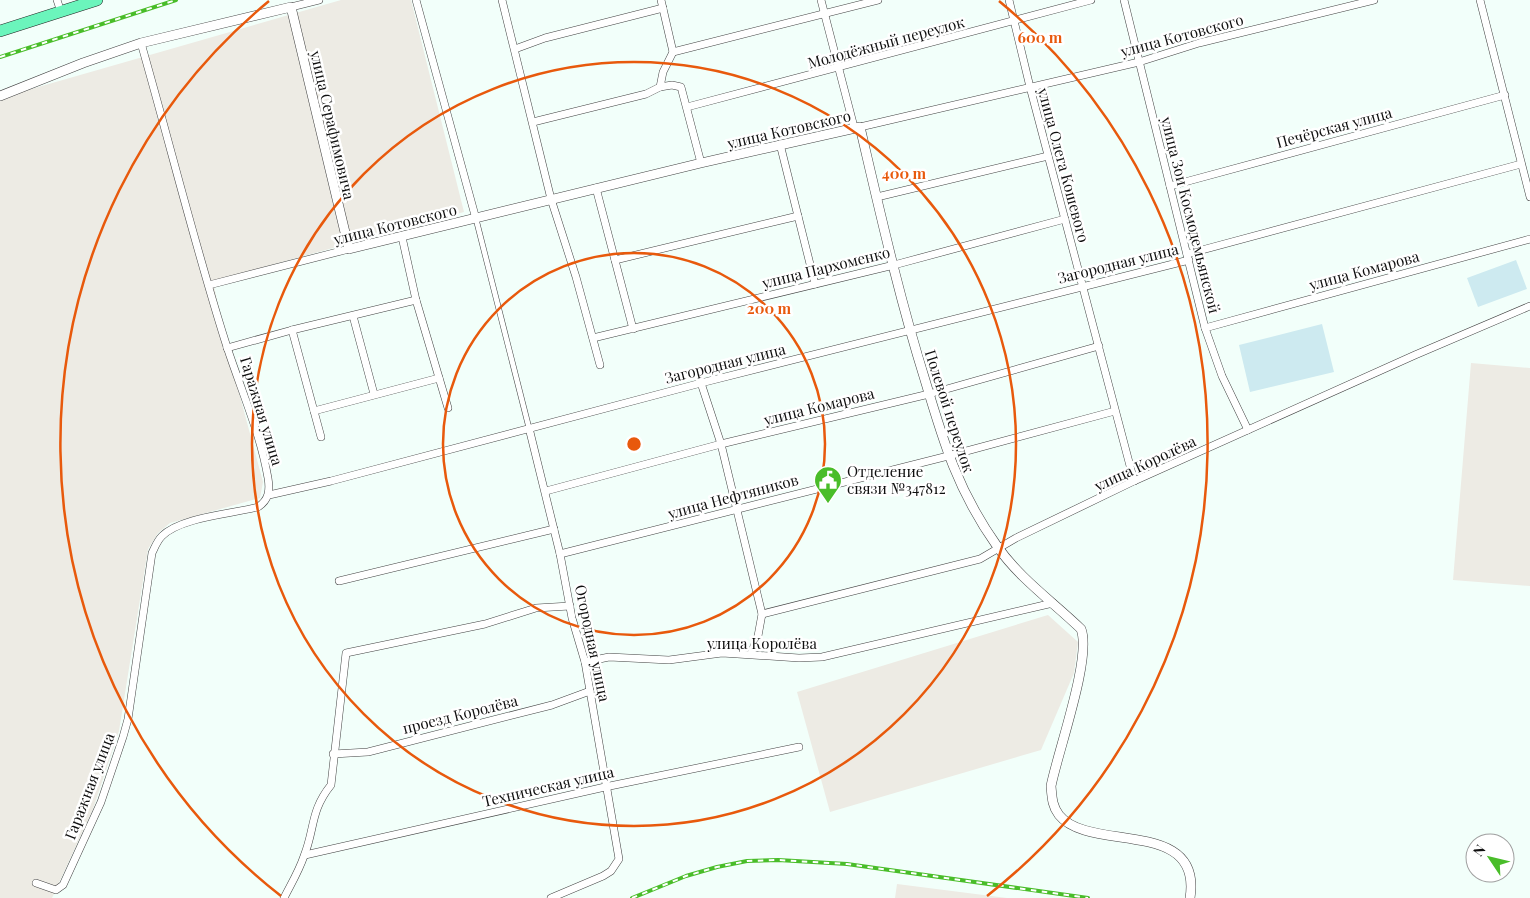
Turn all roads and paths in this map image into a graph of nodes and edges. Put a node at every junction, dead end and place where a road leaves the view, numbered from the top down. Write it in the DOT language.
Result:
graph roads {
  1 [pos="57,0"];
  2 [pos="97,0"];
  3 [pos="319,0"];
  4 [pos="416,0"];
  5 [pos="502,0"];
  6 [pos="821,0"];
  7 [pos="878,0"];
  8 [pos="1009,0"];
  9 [pos="1091,0"];
  10 [pos="1124,0"];
  11 [pos="1374,0"];
  12 [pos="1480,0"];
  13 [pos="662,4"];
  14 [pos="291,7"];
  15 [pos="61,12"];
  16 [pos="824,14"];
  17 [pos="1015,22"];
  18 [pos="0,30"];
  19 [pos="141,43"];
  20 [pos="515,50"];
  21 [pos="674,52"];
  22 [pos="1139,62"];
  23 [pos="838,69"];
  24 [pos="660,87"];
  25 [pos="1030,87"];
  26 [pos="1505,95"];
  27 [pos="0,96"];
  28 [pos="687,107"];
  29 [pos="533,122"];
  30 [pos="857,127"];
  31 [pos="780,144"];
  32 [pos="1048,156"];
  33 [pos="701,163"];
  34 [pos="1521,164"];
  35 [pos="1170,186"];
  36 [pos="596,188"];
  37 [pos="877,197"];
  38 [pos="1530,197"];
  39 [pos="552,199"];
  40 [pos="798,216"];
  41 [pos="476,219"];
  42 [pos="1065,219"];
  43 [pos="402,237"];
  44 [pos="1530,239"];
  45 [pos="349,249"];
  46 [pos="1188,257"];
  47 [pos="614,260"];
  48 [pos="894,265"];
  49 [pos="815,284"];
  50 [pos="209,285"];
  51 [pos="1081,286"];
  52 [pos="416,300"];
  53 [pos="1530,306"];
  54 [pos="354,316"];
  55 [pos="1205,328"];
  56 [pos="633,329"];
  57 [pos="292,330"];
  58 [pos="910,331"];
  59 [pos="592,338"];
  60 [pos="1099,346"];
  61 [pos="227,348"];
  62 [pos="600,365"];
  63 [pos="438,378"];
  64 [pos="701,383"];
  65 [pos="374,394"];
  66 [pos="929,394"];
  67 [pos="448,408"];
  68 [pos="1115,411"];
  69 [pos="314,412"];
  70 [pos="529,428"];
  71 [pos="1248,430"];
  72 [pos="321,437"];
  73 [pos="721,444"];
  74 [pos="948,456"];
  75 [pos="1134,482"];
  76 [pos="546,491"];
  77 [pos="269,495"];
  78 [pos="736,509"];
  79 [pos="554,528"];
  80 [pos="998,548"];
  81 [pos="560,554"];
  82 [pos="339,581"];
  83 [pos="1053,603"];
  84 [pos="570,606"];
  85 [pos="762,614"];
  86 [pos="751,654"];
  87 [pos="585,662"];
  88 [pos="590,691"];
  89 [pos="798,747"];
  90 [pos="334,754"];
  91 [pos="605,787"];
  92 [pos="305,855"];
  93 [pos="36,883"];
  94 [pos="284,898"];
  95 [pos="551,898"];
  96 [pos="1190,898"];
  1 -- 15 [label="street"];
  2 -- 15 [label="main road"];
  3 -- 14 [label="street"];
  4 -- 41 [label="street"];
  5 -- 20 [label="street"];
  6 -- 16 [label="street, Полевой переулок"];
  7 -- 16 [label="street"];
  8 -- 17 [label="street, улица Олега Кошевого"];
  9 -- 17 [label="street, Молодёжный переулок"];
  10 -- 22 [label="street, улица Зои Космодемьянской"];
  11 -- 22 [label="street, улица Котовского"];
  12 -- 26 [label="street"];
  13 -- 20 [label="street"];
  13 -- 21 [label="street"];
  14 -- 19 [label="street"];
  14 -- 45 [label="street, улица Серафимовича"];
  15 -- 18 [label="main road"];
  16 -- 21 [label="street"];
  16 -- 23 [label="street, Полевой переулок"];
  17 -- 23 [label="street, Молодёжный переулок"];
  17 -- 25 [label="street, улица Олега Кошевого"];
  19 -- 27 [label="street"];
  19 -- 50 [label="street, Гаражная улица"];
  20 -- 29 [label="street"];
  21 -- 24 [label="street"];
  22 -- 25 [label="street, улица Котовского"];
  22 -- 35 [label="street, улица Зои Космодемьянской"];
  23 -- 28 [label="street, Молодёжный переулок"];
  23 -- 30 [label="street, Полевой переулок"];
  24 -- 28 [label="street"];
  24 -- 29 [label="street"];
  25 -- 30 [label="street, улица Котовского"];
  25 -- 32 [label="street, улица Олега Кошевого"];
  26 -- 34 [label="street"];
  26 -- 35 [label="street, Печёрская улица"];
  28 -- 33 [label="street"];
  29 -- 39 [label="street"];
  30 -- 31 [label="street, улица Котовского"];
  30 -- 37 [label="street, Полевой переулок"];
  31 -- 33 [label="street, улица Котовского"];
  31 -- 40 [label="street"];
  32 -- 37 [label="street"];
  32 -- 42 [label="street, улица Олега Кошевого"];
  33 -- 36 [label="street, улица Котовского"];
  34 -- 38 [label="street"];
  34 -- 46 [label="street"];
  35 -- 46 [label="street, улица Зои Космодемьянской"];
  36 -- 39 [label="street, улица Котовского"];
  36 -- 47 [label="street"];
  37 -- 48 [label="street, Полевой переулок"];
  39 -- 41 [label="street, улица Котовского"];
  39 -- 59 [label="street"];
  40 -- 47 [label="street"];
  40 -- 49 [label="street"];
  41 -- 43 [label="street, улица Котовского"];
  41 -- 70 [label="street"];
  42 -- 48 [label="street, улица Пархоменко"];
  42 -- 51 [label="street, улица Олега Кошевого"];
  43 -- 45 [label="street, улица Котовского"];
  43 -- 52 [label="street"];
  44 -- 55 [label="street, улица Комарова"];
  45 -- 50 [label="street, улица Котовского"];
  46 -- 51 [label="street, Загородная улица"];
  46 -- 55 [label="street, улица Зои Космодемьянской"];
  47 -- 56 [label="street"];
  48 -- 49 [label="street, улица Пархоменко"];
  48 -- 58 [label="street, Полевой переулок"];
  49 -- 56 [label="street, улица Пархоменко"];
  50 -- 61 [label="street, Гаражная улица"];
  51 -- 58 [label="street, Загородная улица"];
  51 -- 60 [label="street, улица Олега Кошевого"];
  52 -- 54 [label="street"];
  52 -- 63 [label="street"];
  53 -- 71 [label="street, улица Королёва"];
  54 -- 57 [label="street"];
  54 -- 65 [label="street"];
  55 -- 71 [label="street, улица Зои Космодемьянской"];
  56 -- 59 [label="street, улица Пархоменко"];
  57 -- 61 [label="street"];
  57 -- 69 [label="street"];
  58 -- 64 [label="street, Загородная улица"];
  58 -- 66 [label="street, Полевой переулок"];
  59 -- 62 [label="street"];
  60 -- 66 [label="street, улица Комарова"];
  60 -- 68 [label="street, улица Олега Кошевого"];
  61 -- 77 [label="street, Гаражная улица"];
  63 -- 65 [label="street"];
  63 -- 67 [label="street"];
  64 -- 70 [label="street, Загородная улица"];
  64 -- 73 [label="street"];
  65 -- 69 [label="street"];
  66 -- 73 [label="street, улица Комарова"];
  66 -- 74 [label="street, Полевой переулок"];
  68 -- 74 [label="street, улица Нефтяников"];
  68 -- 75 [label="street, улица Олега Кошевого"];
  69 -- 72 [label="street"];
  70 -- 76 [label="street, Огородная улица"];
  70 -- 77 [label="street, Загородная улица"];
  71 -- 75 [label="street, улица Королёва"];
  73 -- 76 [label="street, улица Комарова"];
  73 -- 78 [label="street"];
  74 -- 78 [label="street, улица Нефтяников"];
  74 -- 80 [label="street, Полевой переулок"];
  75 -- 80 [label="street, улица Королёва"];
  76 -- 79 [label="street, Огородная улица"];
  77 -- 93 [label="street, Гаражная улица"];
  78 -- 81 [label="street, улица Нефтяников"];
  78 -- 85 [label="street"];
  79 -- 81 [label="street, Огородная улица"];
  79 -- 82 [label="street"];
  80 -- 83 [label="street, Полевой переулок"];
  80 -- 85 [label="street, улица Королёва"];
  81 -- 84 [label="street, Огородная улица"];
  83 -- 86 [label="street, улица Королёва"];
  83 -- 96 [label="street, Полевой переулок"];
  84 -- 87 [label="street, Огородная улица"];
  84 -- 90 [label="street"];
  85 -- 86 [label="street"];
  86 -- 87 [label="street, улица Королёва"];
  87 -- 88 [label="street, Огородная улица"];
  88 -- 90 [label="street, проезд Королёва"];
  88 -- 91 [label="street, Огородная улица"];
  89 -- 91 [label="street, Техническая улица"];
  90 -- 92 [label="street"];
  91 -- 92 [label="street, Техническая улица"];
  91 -- 95 [label="street, Огородная улица"];
  92 -- 94 [label="street"];
}
